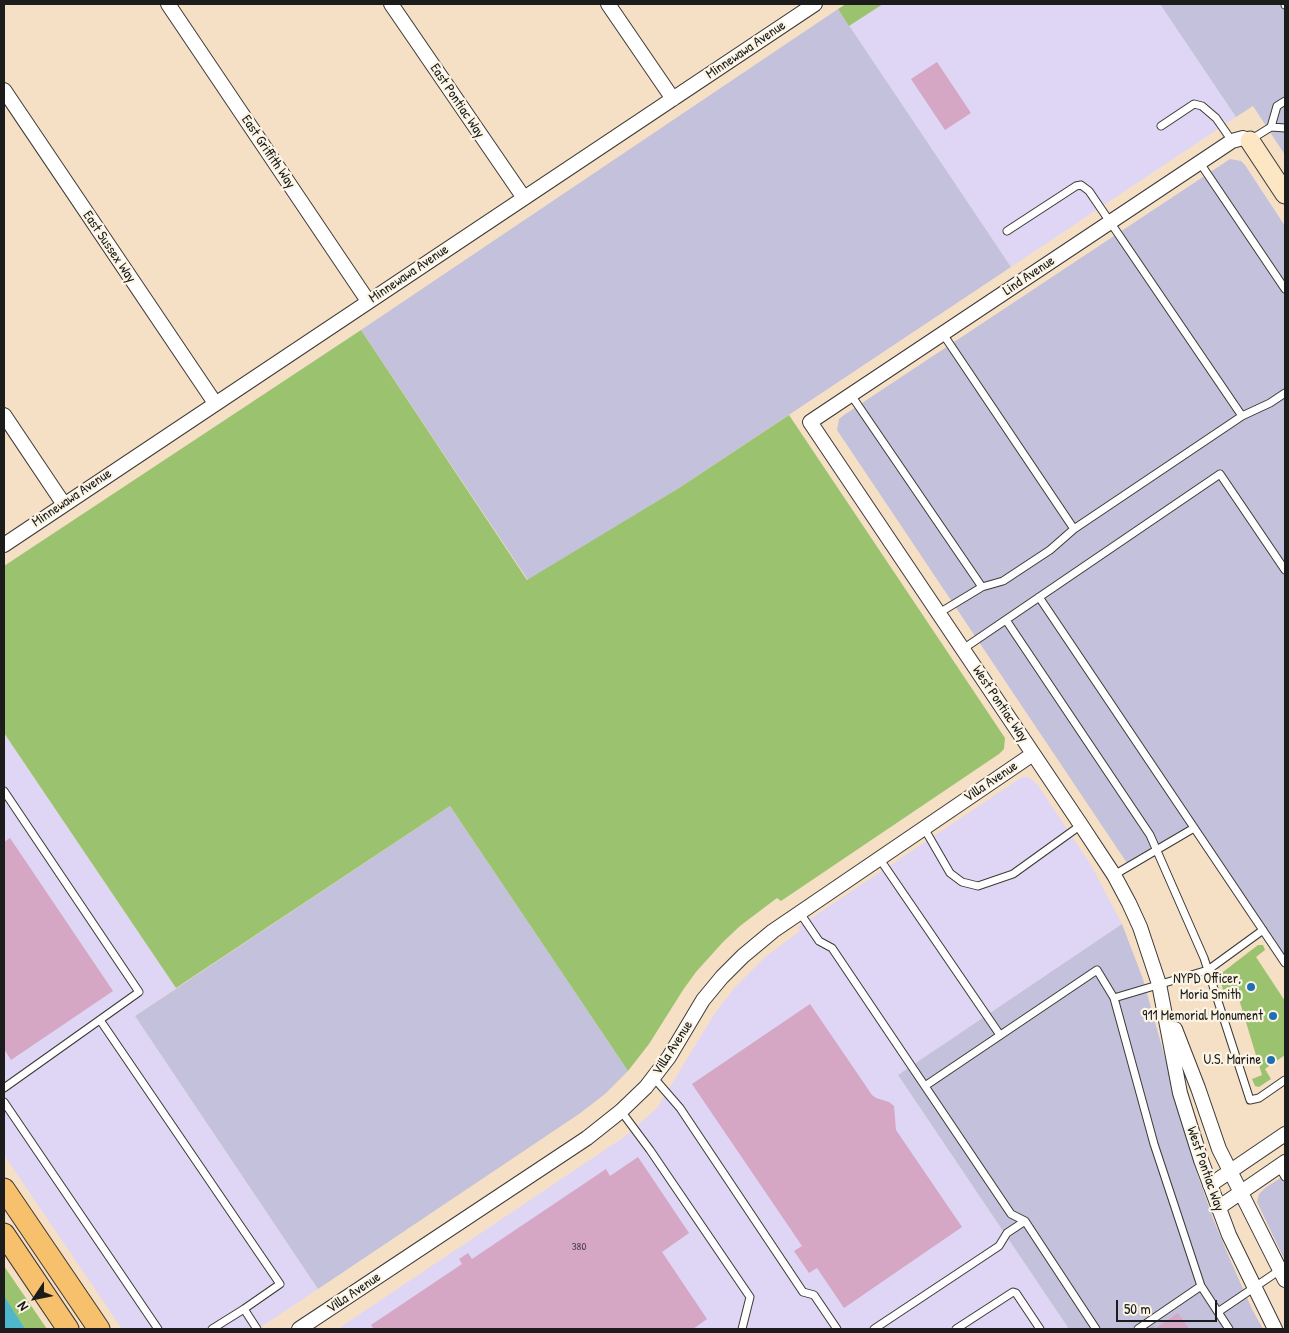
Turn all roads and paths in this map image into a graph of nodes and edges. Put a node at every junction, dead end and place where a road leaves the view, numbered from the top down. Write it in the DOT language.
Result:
graph roads {
  1 [pos="168,4"];
  2 [pos="390,4"];
  3 [pos="608,4"];
  4 [pos="815,4"];
  5 [pos="4,90"];
  6 [pos="672,99"];
  7 [pos="1285,101"];
  8 [pos="1161,126"];
  9 [pos="1271,127"];
  10 [pos="1285,128"];
  11 [pos="1241,141"];
  12 [pos="1200,163"];
  13 [pos="1285,194"];
  14 [pos="524,198"];
  15 [pos="1111,222"];
  16 [pos="1007,231"];
  17 [pos="1285,289"];
  18 [pos="368,301"];
  19 [pos="943,334"];
  20 [pos="1285,393"];
  21 [pos="851,395"];
  22 [pos="215,403"];
  23 [pos="4,414"];
  24 [pos="1242,416"];
  25 [pos="810,422"];
  26 [pos="63,504"];
  27 [pos="1074,529"];
  28 [pos="4,545"];
  29 [pos="1285,570"];
  30 [pos="982,587"];
  31 [pos="1039,597"];
  32 [pos="939,613"];
  33 [pos="1006,620"];
  34 [pos="963,649"];
  35 [pos="1033,754"];
  36 [pos="4,791"];
  37 [pos="1081,825"];
  38 [pos="924,828"];
  39 [pos="1194,828"];
  40 [pos="1157,850"];
  41 [pos="879,858"];
  42 [pos="1114,876"];
  43 [pos="800,912"];
  44 [pos="1263,930"];
  45 [pos="1285,963"];
  46 [pos="1208,970"];
  47 [pos="1159,984"];
  48 [pos="1114,998"];
  49 [pos="1163,1000"];
  50 [pos="100,1020"];
  51 [pos="1000,1035"];
  52 [pos="654,1078"];
  53 [pos="1285,1080"];
  54 [pos="925,1086"];
  55 [pos="4,1088"];
  56 [pos="4,1102"];
  57 [pos="621,1111"];
  58 [pos="1285,1134"];
  59 [pos="1283,1168"];
  60 [pos="1230,1171"];
  61 [pos="1210,1185"];
  62 [pos="4,1189"];
  63 [pos="1240,1193"];
  64 [pos="1218,1208"];
  65 [pos="1025,1221"];
  66 [pos="4,1234"];
  67 [pos="1282,1275"];
  68 [pos="1201,1286"];
  69 [pos="1254,1288"];
  70 [pos="244,1309"];
  71 [pos="1218,1312"];
  72 [pos="68,1329"];
  73 [pos="99,1329"];
  74 [pos="158,1329"];
  75 [pos="212,1329"];
  76 [pos="257,1329"];
  77 [pos="299,1329"];
  78 [pos="742,1329"];
  79 [pos="837,1329"];
  80 [pos="874,1329"];
  81 [pos="956,1329"];
  82 [pos="1040,1329"];
  83 [pos="1096,1329"];
  84 [pos="1138,1329"];
  85 [pos="1229,1329"];
  86 [pos="1275,1329"];
  1 -- 18 [label="street, East Griffith Way"];
  2 -- 14 [label="street, East Pontiac Way"];
  3 -- 6 [label="street"];
  4 -- 6 [label="street, Minnewawa Avenue"];
  5 -- 22 [label="street, East Sussex Way"];
  6 -- 14 [label="street, Minnewawa Avenue"];
  7 -- 9 [label="lane"];
  8 -- 11 [label="lane"];
  9 -- 10 [label="lane"];
  9 -- 11 [label="lane"];
  11 -- 12 [label="street, Lind Avenue"];
  11 -- 13 [label="street"];
  12 -- 15 [label="street, Lind Avenue"];
  12 -- 17 [label="lane"];
  14 -- 18 [label="street, Minnewawa Avenue"];
  15 -- 16 [label="lane"];
  15 -- 19 [label="street, Lind Avenue"];
  15 -- 24 [label="lane"];
  18 -- 22 [label="street, Minnewawa Avenue"];
  19 -- 21 [label="street, Lind Avenue"];
  19 -- 27 [label="lane"];
  20 -- 24 [label="lane"];
  21 -- 25 [label="street, Lind Avenue"];
  21 -- 30 [label="lane"];
  22 -- 26 [label="street, Minnewawa Avenue"];
  23 -- 26 [label="street"];
  24 -- 27 [label="lane"];
  25 -- 32 [label="street, West Pontiac Way"];
  26 -- 28 [label="street, Minnewawa Avenue"];
  27 -- 30 [label="lane"];
  29 -- 31 [label="lane"];
  30 -- 32 [label="lane"];
  31 -- 33 [label="lane"];
  31 -- 39 [label="lane"];
  32 -- 34 [label="street, West Pontiac Way"];
  33 -- 34 [label="lane"];
  33 -- 40 [label="lane"];
  34 -- 35 [label="street, West Pontiac Way"];
  35 -- 37 [label="street, West Pontiac Way"];
  35 -- 38 [label="street, Villa Avenue"];
  36 -- 50 [label="lane"];
  37 -- 38 [label="lane"];
  37 -- 42 [label="street, West Pontiac Way"];
  38 -- 41 [label="street, Villa Avenue"];
  39 -- 40 [label="lane"];
  39 -- 44 [label="lane"];
  40 -- 42 [label="lane"];
  40 -- 46 [label="lane"];
  41 -- 43 [label="street, Villa Avenue"];
  41 -- 51 [label="lane"];
  42 -- 47 [label="street, West Pontiac Way"];
  43 -- 52 [label="street, Villa Avenue"];
  43 -- 54 [label="lane"];
  44 -- 45 [label="lane"];
  44 -- 46 [label="lane"];
  46 -- 47 [label="lane"];
  46 -- 53 [label="lane"];
  47 -- 48 [label="lane"];
  47 -- 49 [label="street, West Pontiac Way"];
  48 -- 51 [label="lane"];
  48 -- 68 [label="lane"];
  49 -- 60 [label="street, West Pontiac Way"];
  49 -- 61 [label="street, West Pontiac Way"];
  50 -- 55 [label="lane"];
  50 -- 70 [label="lane"];
  51 -- 54 [label="lane"];
  52 -- 57 [label="street, Villa Avenue"];
  52 -- 79 [label="lane"];
  54 -- 65 [label="lane"];
  56 -- 74 [label="lane"];
  57 -- 77 [label="street, Villa Avenue"];
  57 -- 78 [label="lane"];
  58 -- 60 [label="street"];
  59 -- 63 [label="street"];
  60 -- 61 [label="street"];
  60 -- 63 [label="street, West Pontiac Way"];
  61 -- 64 [label="street, West Pontiac Way"];
  62 -- 73 [label="main road"];
  63 -- 64 [label="street"];
  63 -- 67 [label="street, West Pontiac Way"];
  64 -- 69 [label="street, West Pontiac Way"];
  65 -- 80 [label="lane"];
  65 -- 83 [label="lane"];
  66 -- 72 [label="main road"];
  67 -- 69 [label="lane"];
  68 -- 71 [label="lane"];
  68 -- 84 [label="lane"];
  69 -- 71 [label="lane"];
  69 -- 86 [label="street, West Pontiac Way"];
  70 -- 75 [label="lane"];
  70 -- 76 [label="lane"];
  71 -- 85 [label="lane"];
  81 -- 82 [label="lane"];
}
